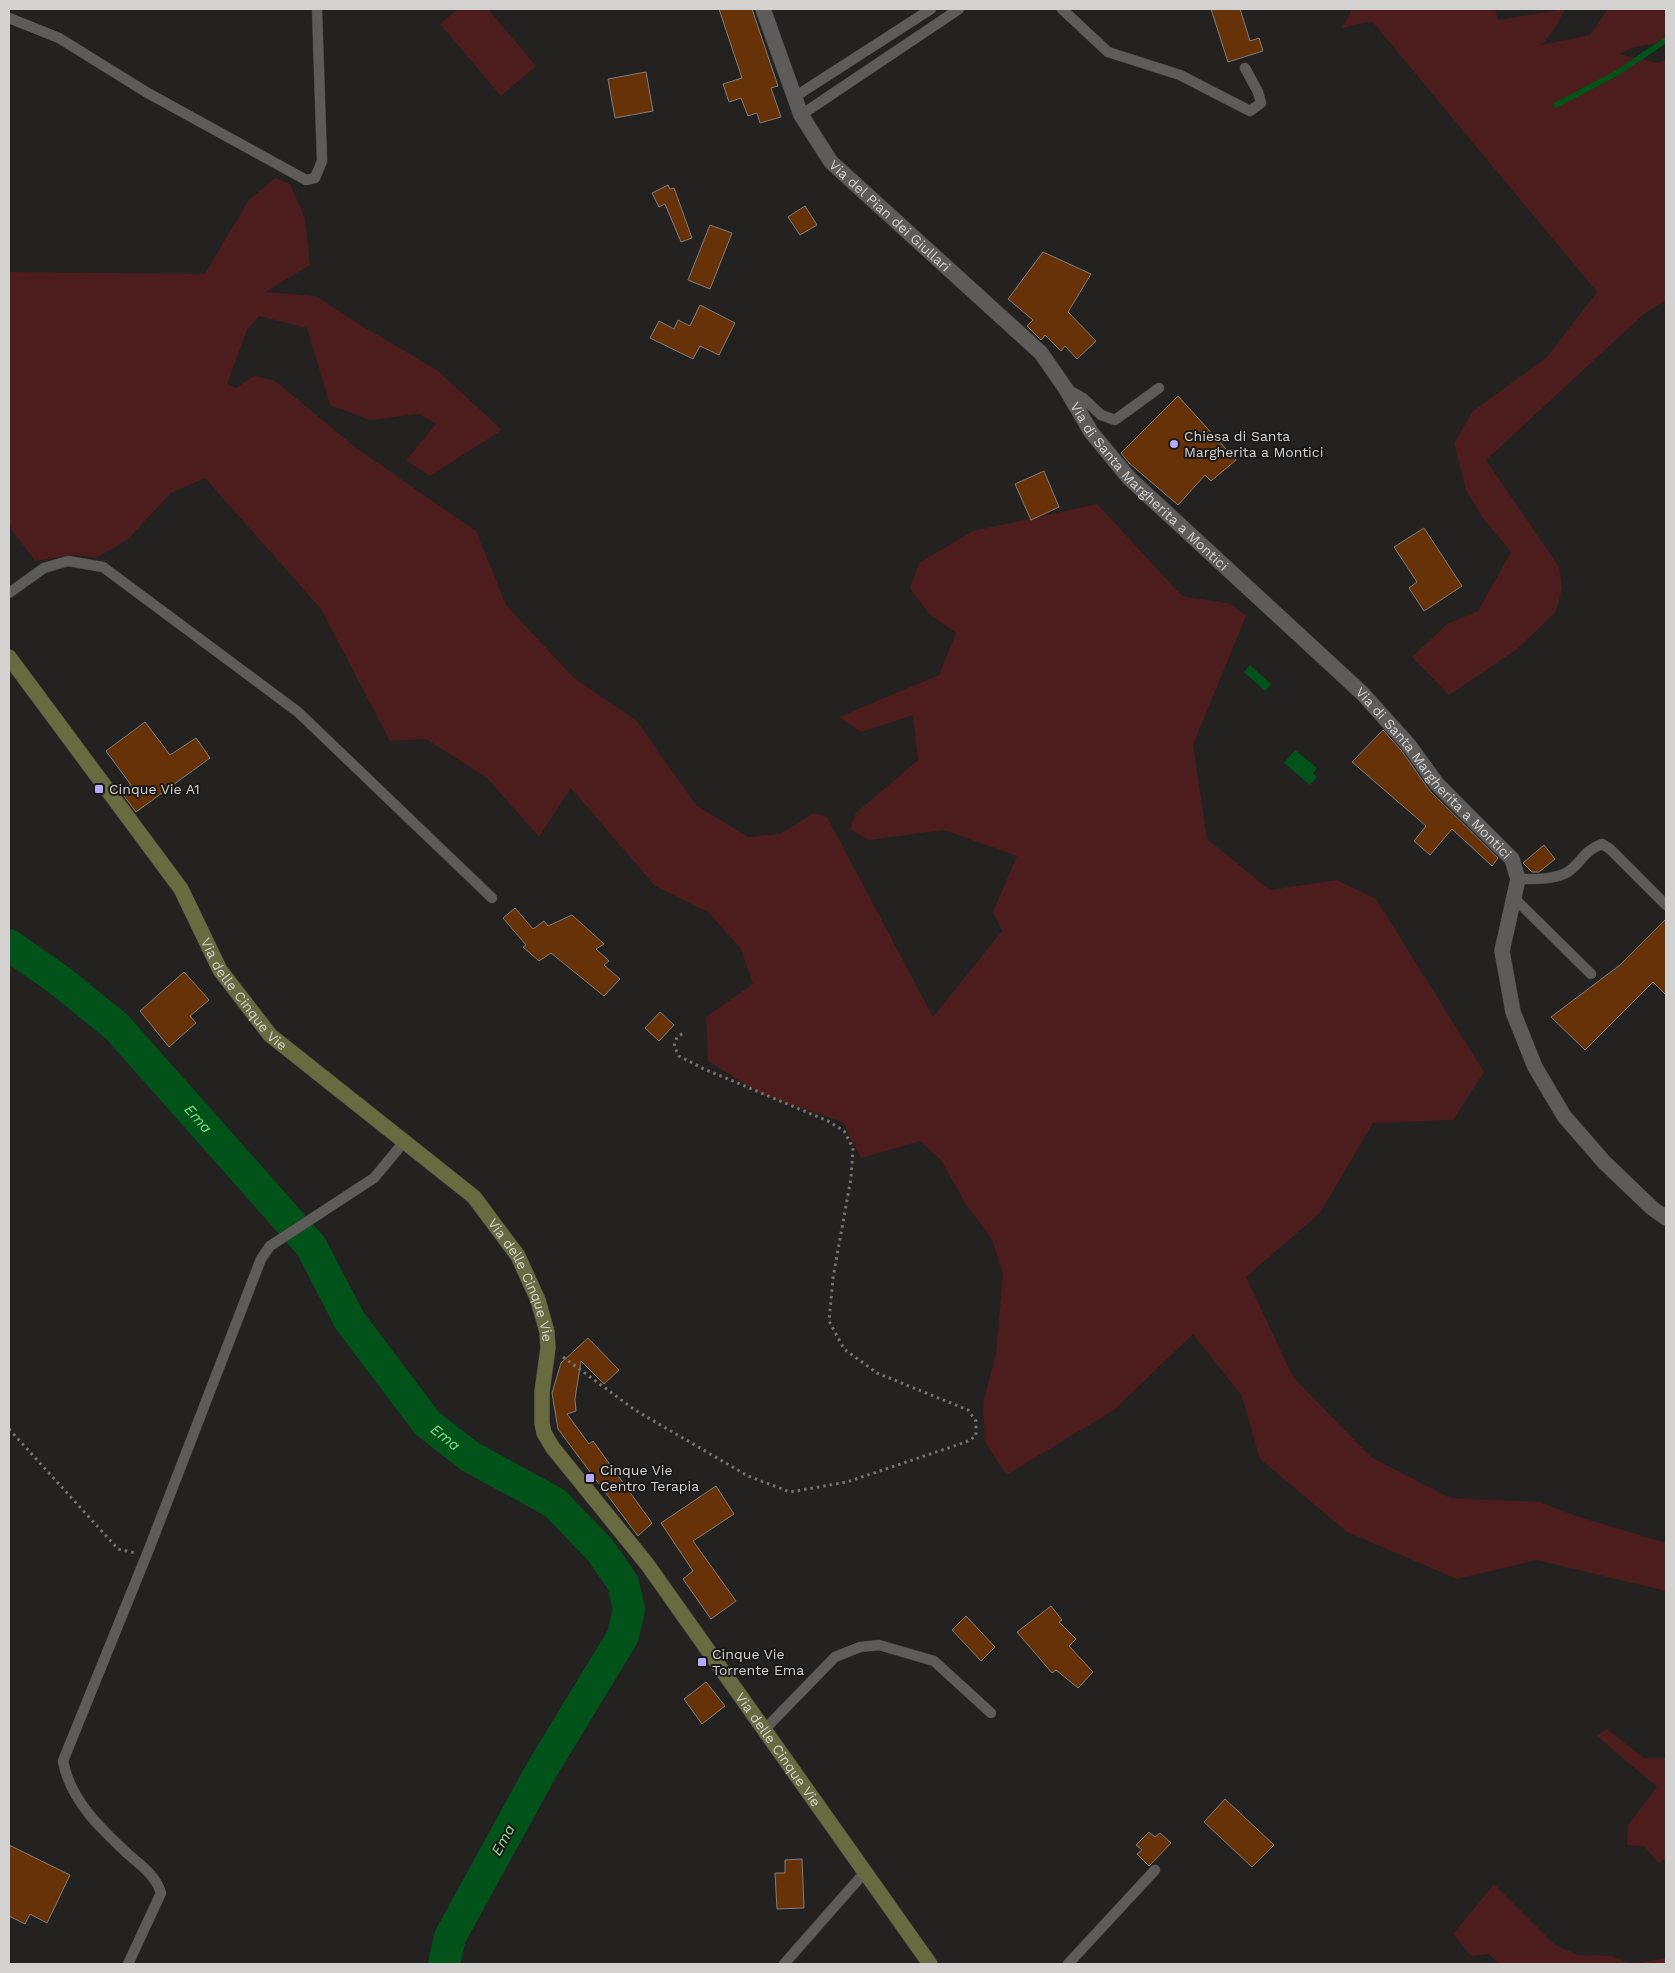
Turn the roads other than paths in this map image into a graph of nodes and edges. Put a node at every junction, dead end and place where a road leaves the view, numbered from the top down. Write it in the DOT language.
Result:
graph roads {
  1 [pos="317,9"];
  2 [pos="763,9"];
  3 [pos="931,9"];
  4 [pos="959,9"];
  5 [pos="1062,9"];
  6 [pos="9,18"];
  7 [pos="1245,68"];
  8 [pos="796,96"];
  9 [pos="800,115"];
  10 [pos="1159,388"];
  11 [pos="1066,389"];
  12 [pos="9,593"];
  13 [pos="9,657"];
  14 [pos="1518,879"];
  15 [pos="492,898"];
  16 [pos="1514,898"];
  17 [pos="1666,905"];
  18 [pos="1591,974"];
  19 [pos="404,1142"];
  20 [pos="1666,1218"];
  21 [pos="991,1713"];
  22 [pos="764,1730"];
  23 [pos="1155,1870"];
  24 [pos="865,1872"];
  25 [pos="128,1964"];
  26 [pos="784,1964"];
  27 [pos="930,1964"];
  28 [pos="1068,1964"];
  1 -- 6 [label="lane"];
  2 -- 8 [label="street, Via del Pian dei Giullari"];
  3 -- 8 [label="lane"];
  4 -- 9 [label="lane"];
  5 -- 7 [label="lane"];
  8 -- 9 [label="street, Via del Pian dei Giullari"];
  9 -- 11 [label="street, Via del Pian dei Giullari"];
  10 -- 11 [label="lane"];
  11 -- 14 [label="street, Via di Santa Margherita a Montici"];
  12 -- 15 [label="lane"];
  13 -- 19 [label="street, Via delle Cinque Vie"];
  14 -- 16 [label="street"];
  14 -- 17 [label="lane"];
  16 -- 18 [label="lane"];
  16 -- 20 [label="street"];
  19 -- 22 [label="street, Via delle Cinque Vie"];
  19 -- 25 [label="lane"];
  21 -- 22 [label="lane"];
  22 -- 24 [label="street, Via delle Cinque Vie"];
  23 -- 28 [label="lane"];
  24 -- 26 [label="lane"];
  24 -- 27 [label="street, Via delle Cinque Vie"];
}
